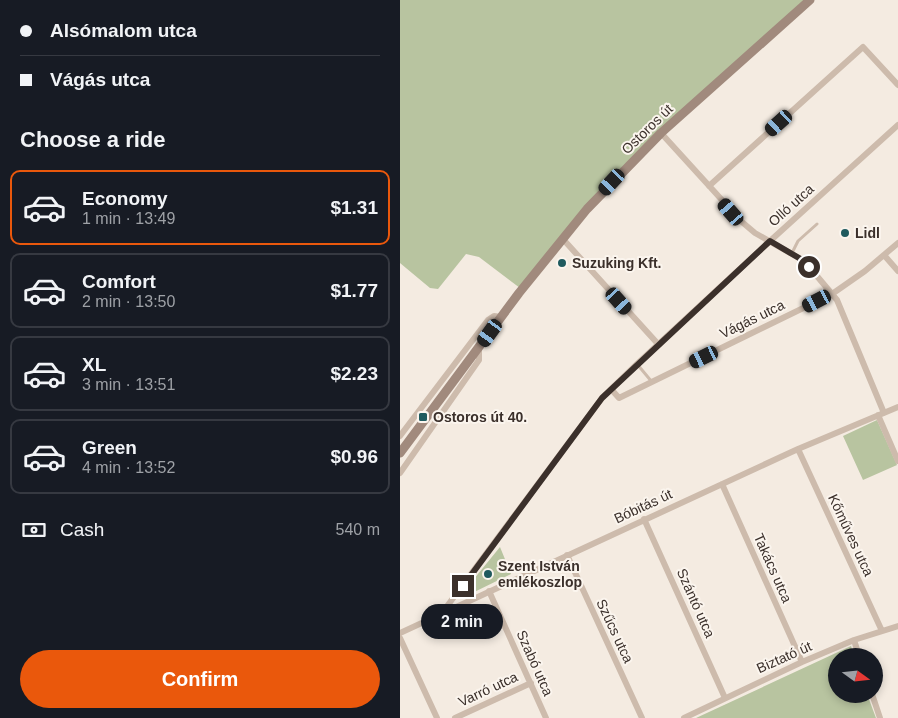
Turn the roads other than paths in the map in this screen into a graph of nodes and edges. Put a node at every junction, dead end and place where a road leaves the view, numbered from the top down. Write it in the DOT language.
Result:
graph roads {
  1 [pos="810,0"];
  2 [pos="898,85"];
  3 [pos="898,125"];
  4 [pos="661,133"];
  5 [pos="709,186"];
  6 [pos="817,224"];
  7 [pos="562,238"];
  8 [pos="770,241"];
  9 [pos="898,244"];
  10 [pos="792,253"];
  11 [pos="884,255"];
  12 [pos="898,271"];
  13 [pos="832,294"];
  14 [pos="501,317"];
  15 [pos="658,344"];
  16 [pos="478,348"];
  17 [pos="637,364"];
  18 [pos="652,382"];
  19 [pos="611,389"];
  20 [pos="898,407"];
  21 [pos="881,414"];
  22 [pos="405,429"];
  23 [pos="413,435"];
  24 [pos="400,436"];
  25 [pos="798,449"];
  26 [pos="400,453"];
  27 [pos="898,461"];
  28 [pos="400,472"];
  29 [pos="722,484"];
  30 [pos="644,519"];
  31 [pos="566,555"];
  32 [pos="489,591"];
  33 [pos="442,613"];
  34 [pos="898,626"];
  35 [pos="882,631"];
  36 [pos="400,633"];
  37 [pos="400,638"];
  38 [pos="854,640"];
  39 [pos="856,648"];
  40 [pos="802,662"];
  41 [pos="531,683"];
  42 [pos="724,698"];
  43 [pos="875,703"];
  44 [pos="437,718"];
  45 [pos="455,718"];
  46 [pos="546,718"];
  47 [pos="642,718"];
  48 [pos="684,718"];
  49 [pos="880,718"];
  1 -- 4 [label="main road, Ostoros út"];
  2 -- 5 [label="street"];
  3 -- 8 [label="street, Olló utca"];
  4 -- 5 [label="street"];
  4 -- 7 [label="main road, Ostoros út"];
  5 -- 8 [label="street"];
  6 -- 10 [label="lane"];
  7 -- 14 [label="main road, Ostoros út"];
  7 -- 15 [label="street"];
  8 -- 10 [label="street"];
  8 -- 15 [label="street, Olló utca"];
  9 -- 11 [label="street, Vágás utca"];
  10 -- 13 [label="street"];
  11 -- 12 [label="street"];
  11 -- 13 [label="street, Vágás utca"];
  13 -- 18 [label="street, Vágás utca"];
  13 -- 21 [label="street"];
  14 -- 16 [label="main road, Ostoros út"];
  14 -- 22 [label="street, Ostoros út"];
  15 -- 17 [label="street"];
  16 -- 23 [label="main road, Ostoros út"];
  16 -- 28 [label="street, Ostoros út"];
  17 -- 18 [label="lane"];
  17 -- 19 [label="street"];
  18 -- 19 [label="street, Vágás utca"];
  19 -- 33 [label="street"];
  20 -- 21 [label="street, Bóbitás út"];
  21 -- 25 [label="street, Bóbitás út"];
  21 -- 27 [label="street"];
  22 -- 23 [label="street"];
  22 -- 24 [label="street, Ostoros út"];
  23 -- 26 [label="main road, Ostoros út"];
  25 -- 29 [label="street, Bóbitás út"];
  25 -- 35 [label="street, Kőműves utca"];
  29 -- 30 [label="street, Bóbitás út"];
  29 -- 40 [label="street, Takács utca"];
  30 -- 31 [label="street, Bóbitás út"];
  30 -- 42 [label="street, Szántó utca"];
  31 -- 32 [label="street, Bóbitás út"];
  31 -- 47 [label="street, Szűcs utca"];
  32 -- 33 [label="street, Bóbitás út"];
  32 -- 41 [label="street, Szabó utca"];
  33 -- 36 [label="street, Bóbitás út"];
  34 -- 35 [label="street, Biztató út"];
  35 -- 38 [label="street, Biztató út"];
  37 -- 44 [label="street"];
  38 -- 39 [label="street"];
  38 -- 40 [label="street, Biztató út"];
  40 -- 42 [label="street, Biztató út"];
  41 -- 45 [label="street, Varró utca"];
  41 -- 46 [label="street, Szabó utca"];
  42 -- 48 [label="street, Biztató út"];
  43 -- 49 [label="street"];
}
